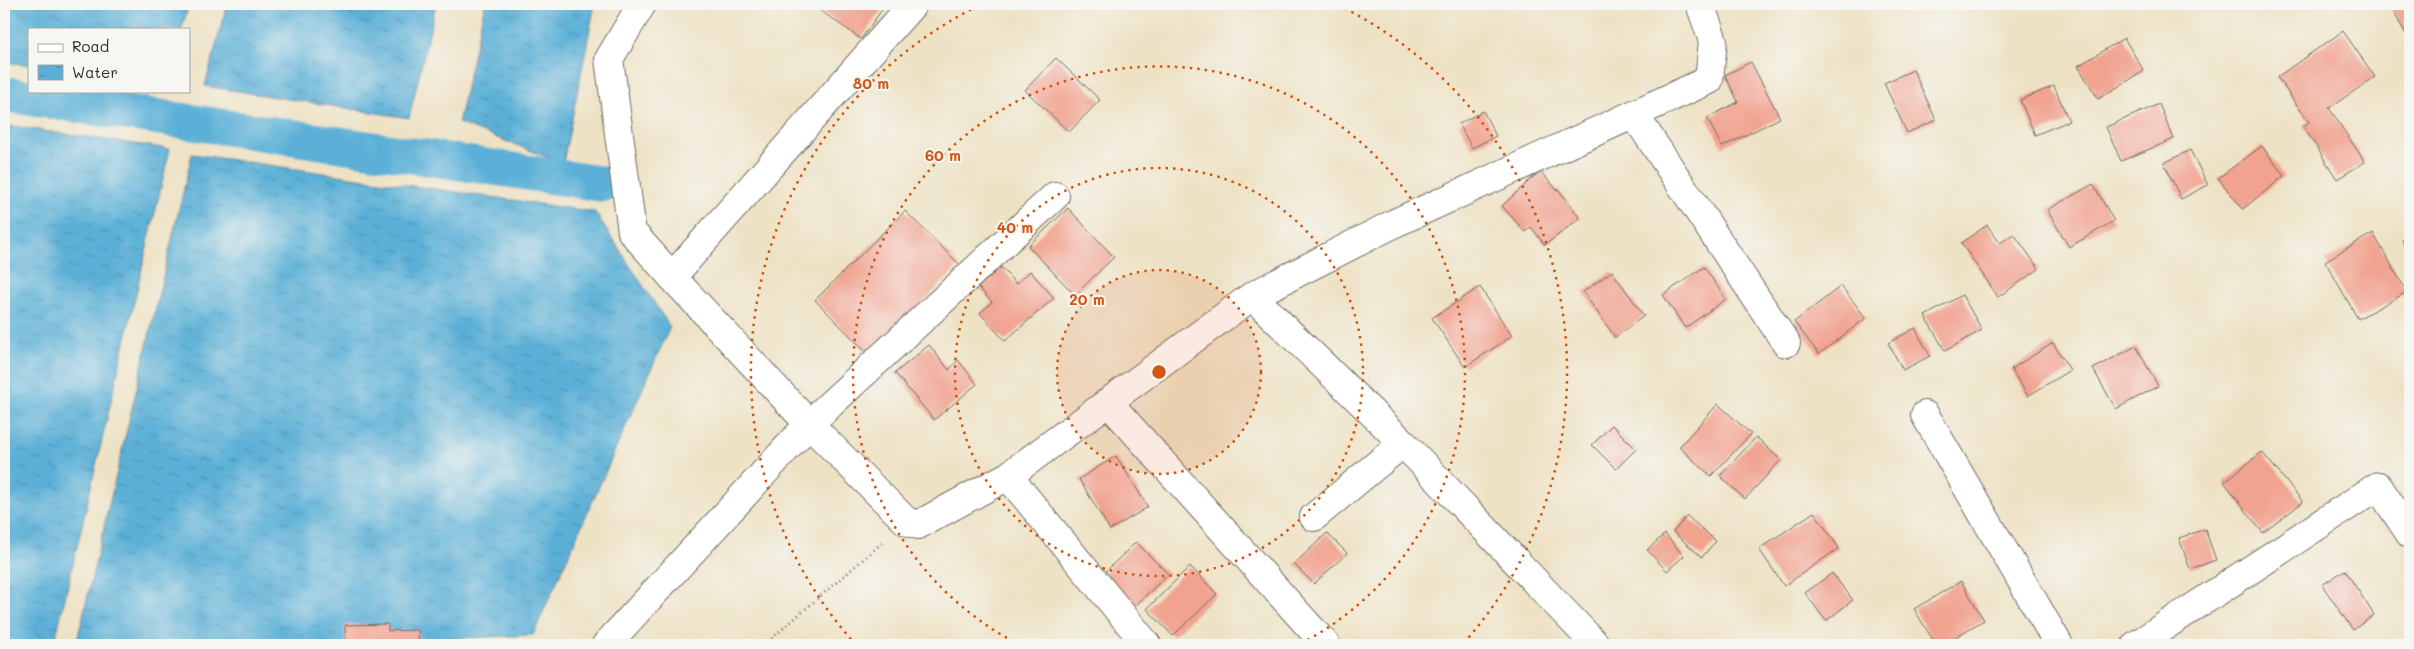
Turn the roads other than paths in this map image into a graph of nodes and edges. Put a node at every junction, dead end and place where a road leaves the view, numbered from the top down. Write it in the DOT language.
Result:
graph roads {
  1 [pos="642,4"];
  2 [pos="913,4"];
  3 [pos="1700,4"];
  4 [pos="1634,114"];
  5 [pos="1055,196"];
  6 [pos="672,276"];
  7 [pos="1252,296"];
  8 [pos="1786,343"];
  9 [pos="1108,402"];
  10 [pos="1925,415"];
  11 [pos="809,424"];
  12 [pos="1403,443"];
  13 [pos="1008,476"];
  14 [pos="1314,518"];
  15 [pos="2410,534"];
  16 [pos="606,645"];
  17 [pos="1147,645"];
  18 [pos="1326,645"];
  19 [pos="1596,645"];
  20 [pos="2059,645"];
  21 [pos="2136,645"];
  1 -- 6 [label="street"];
  2 -- 6 [label="street"];
  3 -- 4 [label="street"];
  4 -- 7 [label="street"];
  4 -- 8 [label="street"];
  5 -- 11 [label="street"];
  6 -- 11 [label="street"];
  7 -- 9 [label="street"];
  7 -- 12 [label="street"];
  9 -- 13 [label="street"];
  9 -- 18 [label="street"];
  10 -- 20 [label="street"];
  11 -- 13 [label="street"];
  11 -- 16 [label="street"];
  12 -- 14 [label="street"];
  12 -- 19 [label="street"];
  13 -- 17 [label="street"];
  15 -- 21 [label="street"];
}
